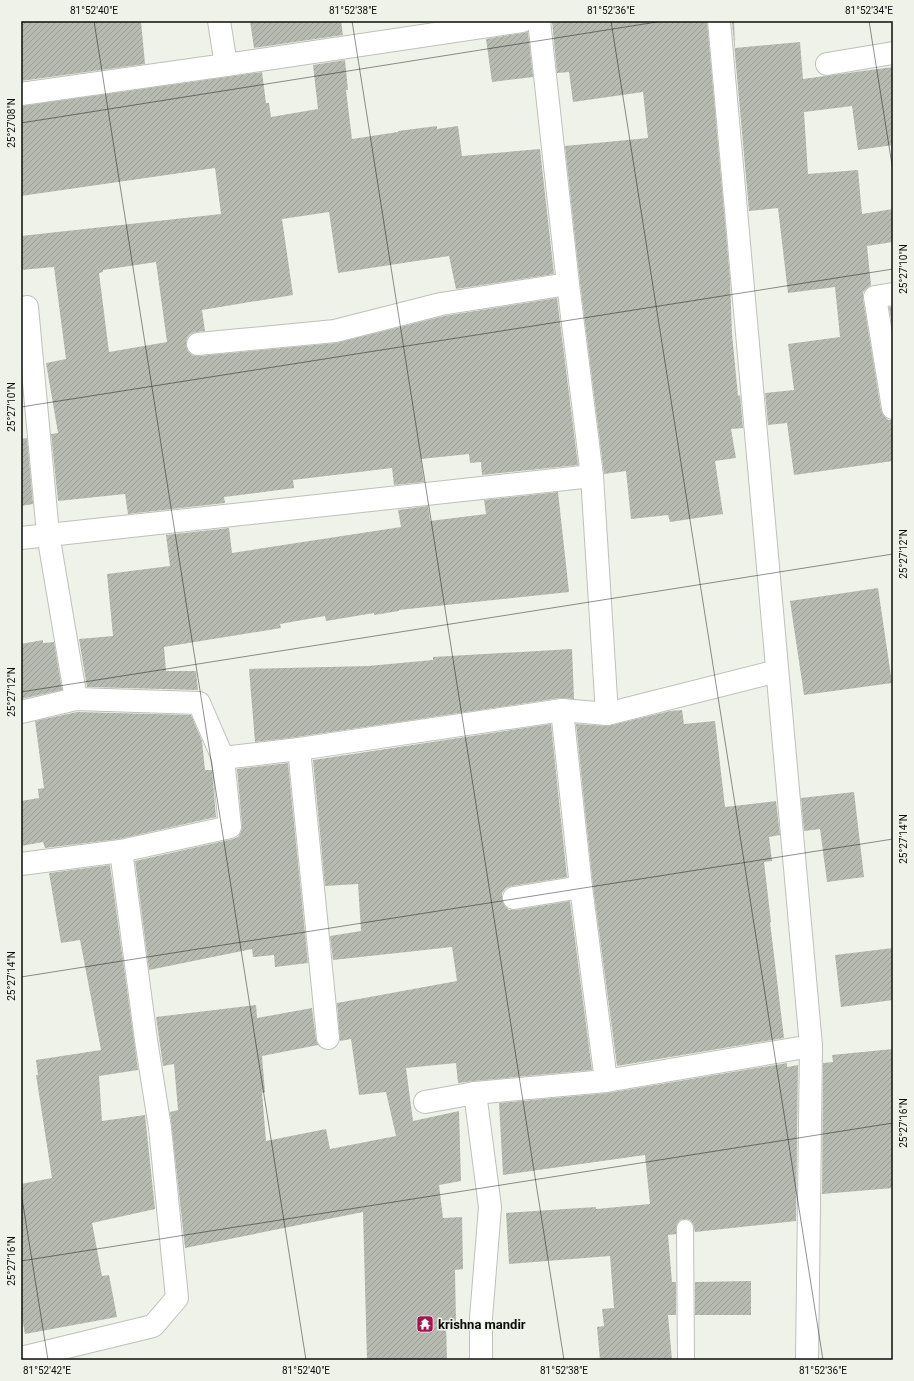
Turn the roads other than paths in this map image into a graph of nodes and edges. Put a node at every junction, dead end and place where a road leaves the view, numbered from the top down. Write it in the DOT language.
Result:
graph roads {
  1 [pos="219,21"];
  2 [pos="522,21"];
  3 [pos="539,21"];
  4 [pos="719,21"];
  5 [pos="893,53"];
  6 [pos="827,64"];
  7 [pos="226,65"];
  8 [pos="21,94"];
  9 [pos="568,284"];
  10 [pos="893,294"];
  11 [pos="21,308"];
  12 [pos="198,344"];
  13 [pos="893,408"];
  14 [pos="592,476"];
  15 [pos="48,534"];
  16 [pos="21,538"];
  17 [pos="777,671"];
  18 [pos="76,699"];
  19 [pos="562,710"];
  20 [pos="21,712"];
  21 [pos="606,714"];
  22 [pos="299,749"];
  23 [pos="223,758"];
  24 [pos="121,851"];
  25 [pos="21,864"];
  26 [pos="581,887"];
  27 [pos="514,898"];
  28 [pos="328,1038"];
  29 [pos="811,1046"];
  30 [pos="606,1081"];
  31 [pos="475,1093"];
  32 [pos="425,1102"];
  33 [pos="685,1228"];
  34 [pos="21,1358"];
  35 [pos="481,1360"];
  36 [pos="686,1360"];
  37 [pos="807,1360"];
  1 -- 7 [label="street"];
  2 -- 7 [label="street"];
  3 -- 9 [label="street"];
  4 -- 17 [label="street"];
  5 -- 6 [label="street"];
  7 -- 8 [label="street"];
  9 -- 12 [label="street"];
  9 -- 14 [label="street"];
  10 -- 13 [label="street"];
  11 -- 15 [label="street"];
  14 -- 15 [label="street"];
  14 -- 21 [label="street"];
  15 -- 16 [label="street"];
  15 -- 18 [label="street"];
  17 -- 21 [label="street"];
  17 -- 29 [label="street"];
  18 -- 20 [label="street"];
  18 -- 23 [label="street"];
  19 -- 21 [label="street"];
  19 -- 22 [label="street"];
  19 -- 26 [label="street"];
  22 -- 23 [label="street"];
  22 -- 28 [label="street"];
  23 -- 24 [label="street"];
  24 -- 25 [label="street"];
  24 -- 34 [label="street"];
  26 -- 27 [label="street"];
  26 -- 30 [label="street"];
  29 -- 30 [label="street"];
  29 -- 37 [label="street"];
  30 -- 31 [label="street"];
  31 -- 32 [label="street"];
  31 -- 35 [label="street"];
  33 -- 36 [label="lane"];
}
